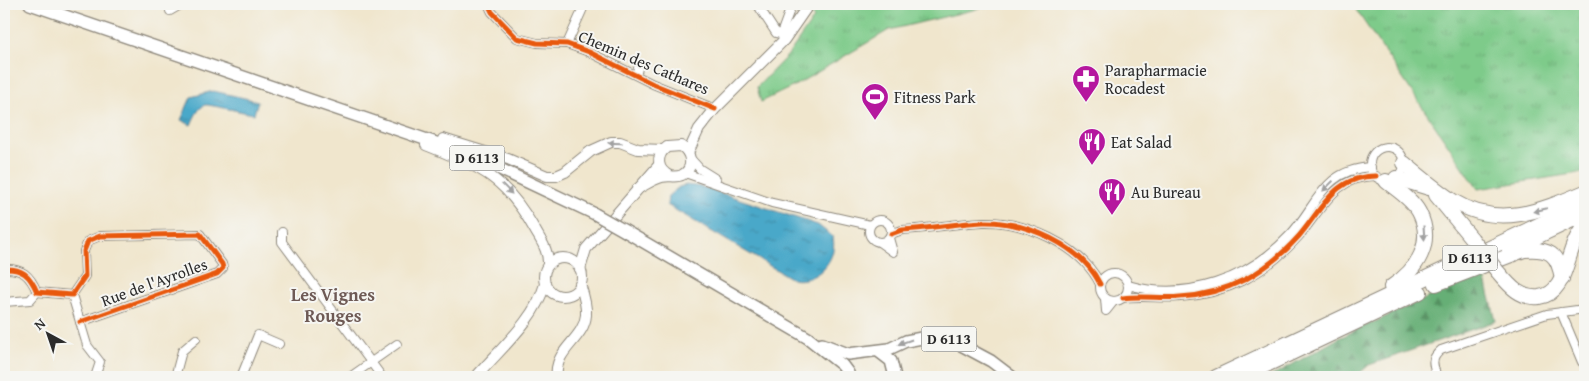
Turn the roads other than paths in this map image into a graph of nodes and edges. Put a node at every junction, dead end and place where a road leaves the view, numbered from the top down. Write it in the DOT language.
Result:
graph roads {
  1 [pos="30,4"];
  2 [pos="182,4"];
  3 [pos="488,4"];
  4 [pos="585,4"];
  5 [pos="757,4"];
  6 [pos="792,4"];
  7 [pos="809,4"];
  8 [pos="170,11"];
  9 [pos="782,37"];
  10 [pos="567,44"];
  11 [pos="639,65"];
  12 [pos="636,75"];
  13 [pos="245,76"];
  14 [pos="715,109"];
  15 [pos="354,115"];
  16 [pos="698,129"];
  17 [pos="443,139"];
  18 [pos="676,145"];
  19 [pos="663,150"];
  20 [pos="689,155"];
  21 [pos="1404,164"];
  22 [pos="659,165"];
  23 [pos="1370,167"];
  24 [pos="685,172"];
  25 [pos="1418,174"];
  26 [pos="670,176"];
  27 [pos="1386,178"];
  28 [pos="724,185"];
  29 [pos="1429,188"];
  30 [pos="637,189"];
  31 [pos="1585,192"];
  32 [pos="1585,203"];
  33 [pos="596,214"];
  34 [pos="1585,214"];
  35 [pos="1585,226"];
  36 [pos="870,229"];
  37 [pos="282,232"];
  38 [pos="890,233"];
  39 [pos="879,242"];
  40 [pos="586,249"];
  41 [pos="567,259"];
  42 [pos="548,265"];
  43 [pos="4,269"];
  44 [pos="580,269"];
  45 [pos="1093,270"];
  46 [pos="1108,274"];
  47 [pos="1562,279"];
  48 [pos="545,284"];
  49 [pos="580,284"];
  50 [pos="1100,284"];
  51 [pos="1436,284"];
  52 [pos="1128,285"];
  53 [pos="37,292"];
  54 [pos="72,295"];
  55 [pos="561,295"];
  56 [pos="1123,298"];
  57 [pos="4,302"];
  58 [pos="585,308"];
  59 [pos="1585,309"];
  60 [pos="1561,312"];
  61 [pos="1354,313"];
  62 [pos="529,316"];
  63 [pos="80,322"];
  64 [pos="808,338"];
  65 [pos="196,339"];
  66 [pos="279,344"];
  67 [pos="397,344"];
  68 [pos="878,351"];
  69 [pos="1297,351"];
  70 [pos="860,352"];
  71 [pos="1257,358"];
  72 [pos="371,362"];
  73 [pos="1582,362"];
  74 [pos="848,375"];
  75 [pos="894,376"];
  76 [pos="96,377"];
  77 [pos="175,377"];
  78 [pos="241,377"];
  79 [pos="350,377"];
  80 [pos="382,377"];
  81 [pos="476,377"];
  82 [pos="557,377"];
  83 [pos="1012,377"];
  84 [pos="1207,377"];
  85 [pos="1216,377"];
  86 [pos="1241,377"];
  87 [pos="1250,377"];
  88 [pos="1437,377"];
  1 -- 13 [label="main road, D 6113"];
  2 -- 8 [label="street"];
  3 -- 10 [label="street, Chemin des Cathares"];
  4 -- 10 [label="street"];
  5 -- 9 [label="street"];
  6 -- 9 [label="street"];
  7 -- 9 [label="main road"];
  9 -- 14 [label="main road"];
  10 -- 12 [label="street, Chemin des Cathares"];
  11 -- 12 [label="street"];
  12 -- 14 [label="street, Chemin des Cathares"];
  13 -- 15 [label="main road, D 6113"];
  13 -- 17 [label="main road, D 6113"];
  14 -- 16 [label="main road"];
  15 -- 33 [label="main road, D 6113"];
  15 -- 42 [label="main road, one-way"];
  16 -- 18 [label="main road"];
  16 -- 20 [label="main road"];
  19 -- 17 [label="main road, one-way"];
  17 -- 33 [label="main road, D 6113"];
  18 -- 19 [label="main road"];
  18 -- 20 [label="main road"];
  19 -- 22 [label="main road"];
  20 -- 24 [label="main road"];
  20 -- 28 [label="street"];
  21 -- 23 [label="street"];
  21 -- 25 [label="highway"];
  21 -- 27 [label="street"];
  22 -- 26 [label="main road"];
  22 -- 30 [label="main road"];
  23 -- 27 [label="street"];
  23 -- 52 [label="street, one-way"];
  24 -- 26 [label="main road"];
  24 -- 28 [label="street"];
  25 -- 29 [label="highway"];
  31 -- 25 [label="highway, one-way"];
  26 -- 30 [label="main road"];
  27 -- 29 [label="highway"];
  27 -- 56 [label="street"];
  27 -- 61 [label="highway, one-way"];
  28 -- 36 [label="street"];
  29 -- 47 [label="highway, bridge"];
  30 -- 40 [label="main road"];
  32 -- 61 [label="highway, D 6113"];
  33 -- 64 [label="main road, D 6113, bridge"];
  34 -- 51 [label="highway, D 6113"];
  35 -- 47 [label="highway"];
  36 -- 38 [label="street"];
  36 -- 39 [label="street"];
  37 -- 72 [label="street"];
  38 -- 39 [label="street"];
  38 -- 39 [label="street"];
  38 -- 45 [label="street"];
  40 -- 41 [label="main road"];
  40 -- 44 [label="main road"];
  41 -- 42 [label="main road"];
  41 -- 44 [label="main road"];
  42 -- 48 [label="main road"];
  43 -- 53 [label="street"];
  44 -- 49 [label="main road"];
  45 -- 46 [label="street"];
  45 -- 50 [label="street"];
  46 -- 50 [label="street"];
  46 -- 52 [label="street"];
  47 -- 51 [label="highway"];
  48 -- 55 [label="main road"];
  48 -- 62 [label="main road"];
  49 -- 55 [label="main road"];
  49 -- 58 [label="main road"];
  50 -- 56 [label="street"];
  51 -- 69 [label="highway, D 6113"];
  52 -- 56 [label="street"];
  53 -- 54 [label="street"];
  53 -- 57 [label="street"];
  54 -- 63 [label="street"];
  54 -- 63 [label="street, Rue de l'Ayrolles"];
  55 -- 58 [label="main road"];
  55 -- 62 [label="main road"];
  58 -- 82 [label="main road"];
  59 -- 60 [label="street"];
  60 -- 73 [label="street"];
  60 -- 88 [label="street"];
  61 -- 71 [label="highway, D 6113"];
  62 -- 81 [label="main road"];
  63 -- 76 [label="street"];
  64 -- 70 [label="main road, D 6113"];
  64 -- 74 [label="main road, D 6113"];
  65 -- 77 [label="street"];
  66 -- 78 [label="street"];
  67 -- 72 [label="street"];
  68 -- 70 [label="main road"];
  68 -- 75 [label="main road"];
  83 -- 68 [label="main road, D 6113, one-way"];
  69 -- 86 [label="highway, D 6113"];
  69 -- 87 [label="main road, D 6113"];
  70 -- 74 [label="main road"];
  71 -- 84 [label="main road, D 6113"];
  71 -- 85 [label="highway, D 6113"];
  72 -- 79 [label="street"];
  72 -- 80 [label="street"];
}
